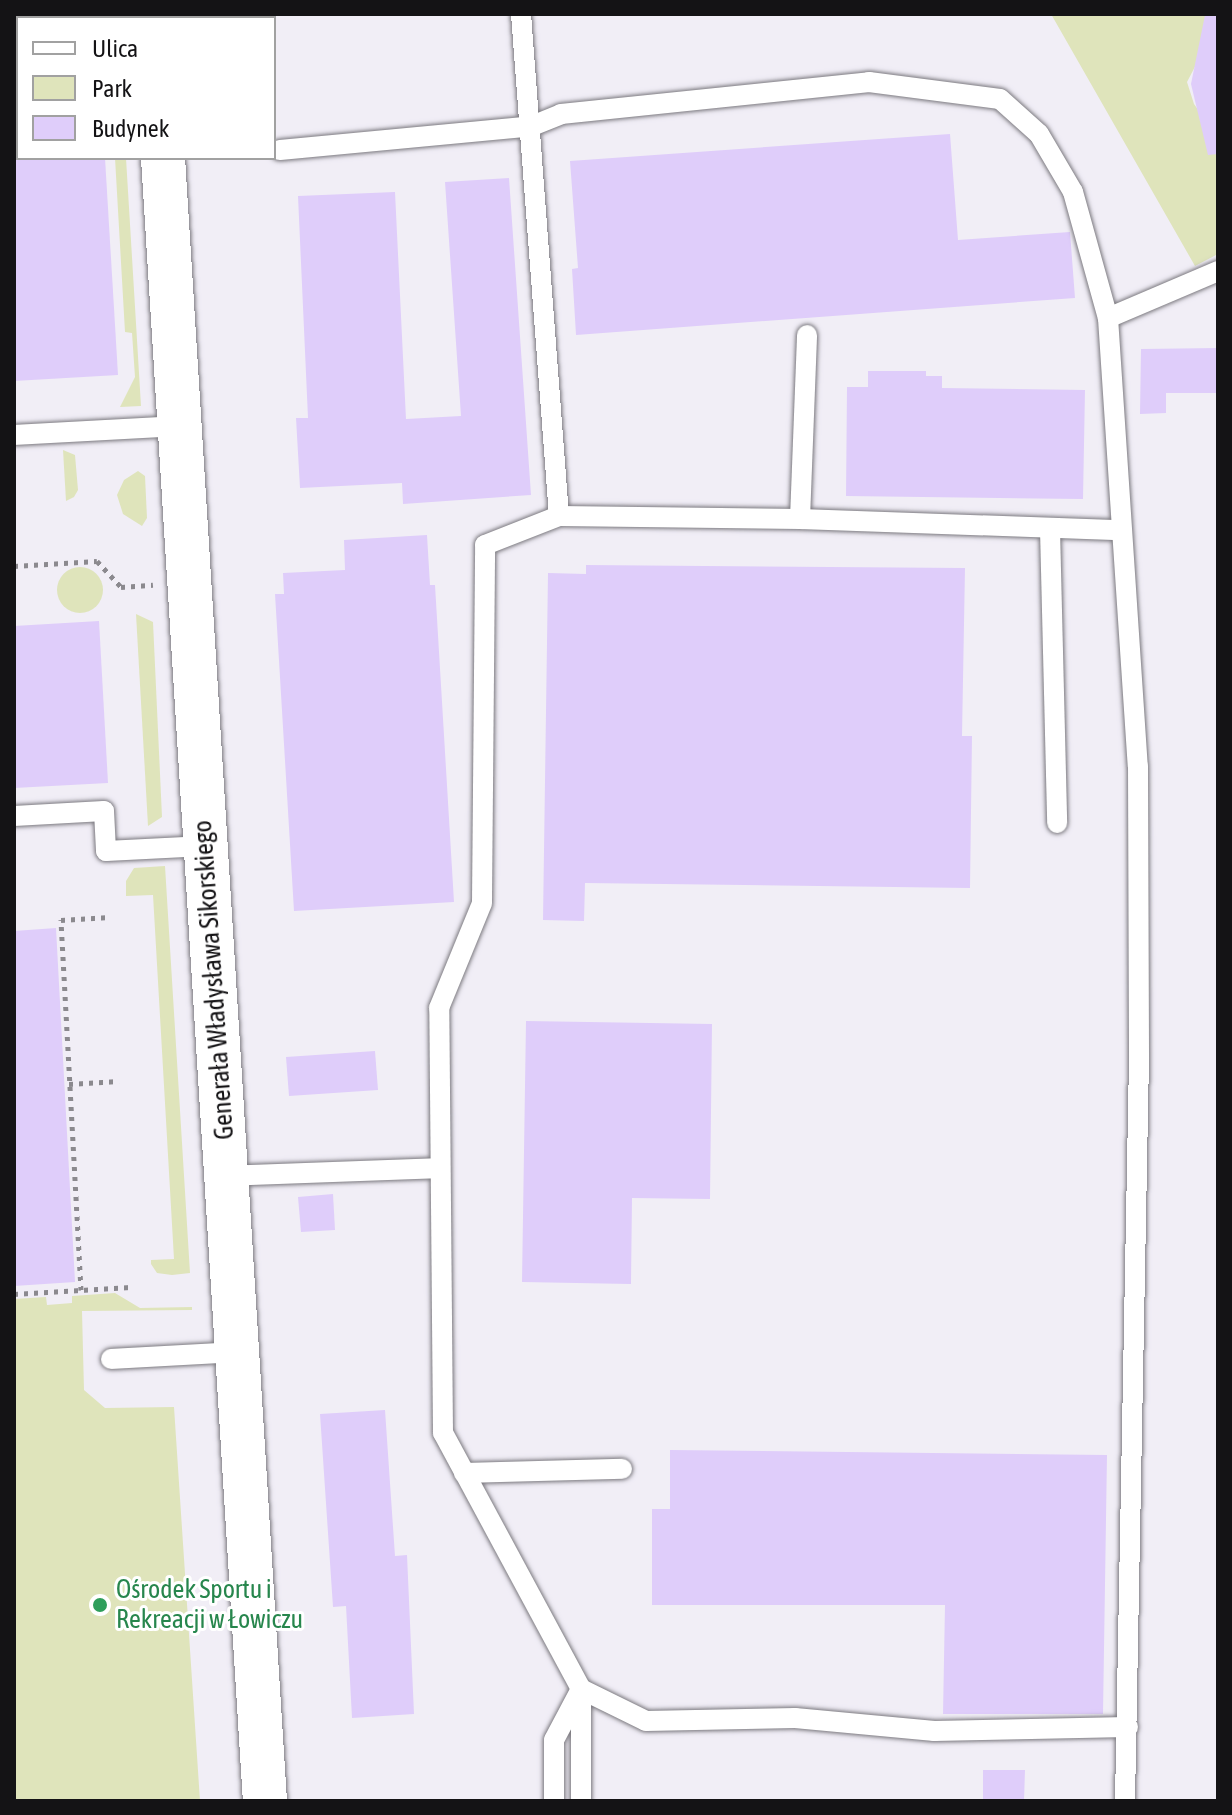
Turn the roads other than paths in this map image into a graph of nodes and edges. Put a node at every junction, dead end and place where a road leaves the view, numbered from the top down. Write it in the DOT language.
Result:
graph roads {
  1 [pos="521,14"];
  2 [pos="532,126"];
  3 [pos="280,150"];
  4 [pos="163,160"];
  5 [pos="1218,271"];
  6 [pos="1108,318"];
  7 [pos="807,335"];
  8 [pos="179,426"];
  9 [pos="14,435"];
  10 [pos="559,516"];
  11 [pos="800,519"];
  12 [pos="1050,529"];
  13 [pos="1121,530"];
  14 [pos="14,816"];
  15 [pos="1057,823"];
  16 [pos="205,846"];
  17 [pos="440,1168"];
  18 [pos="226,1176"];
  19 [pos="237,1352"];
  20 [pos="111,1359"];
  21 [pos="622,1469"];
  22 [pos="464,1473"];
  23 [pos="581,1689"];
  24 [pos="1128,1727"];
  25 [pos="265,1801"];
  26 [pos="554,1801"];
  27 [pos="581,1801"];
  28 [pos="1125,1801"];
  1 -- 2 [label="lane"];
  2 -- 3 [label="lane"];
  2 -- 6 [label="lane"];
  2 -- 10 [label="lane"];
  4 -- 8 [label="street, Generała Władysława Sikorskiego"];
  5 -- 6 [label="lane"];
  6 -- 13 [label="lane"];
  7 -- 11 [label="lane"];
  8 -- 9 [label="lane"];
  8 -- 16 [label="street, Generała Władysława Sikorskiego"];
  10 -- 11 [label="lane"];
  10 -- 17 [label="lane"];
  11 -- 12 [label="lane"];
  12 -- 13 [label="lane"];
  12 -- 15 [label="lane"];
  13 -- 24 [label="lane"];
  14 -- 16 [label="lane"];
  16 -- 18 [label="street, Generała Władysława Sikorskiego"];
  17 -- 18 [label="lane"];
  17 -- 22 [label="lane"];
  18 -- 19 [label="street, Generała Władysława Sikorskiego"];
  19 -- 20 [label="lane"];
  19 -- 25 [label="street, Generała Władysława Sikorskiego"];
  21 -- 22 [label="lane"];
  22 -- 23 [label="lane"];
  23 -- 24 [label="lane"];
  23 -- 26 [label="lane"];
  23 -- 27 [label="lane"];
  24 -- 28 [label="lane"];
}
